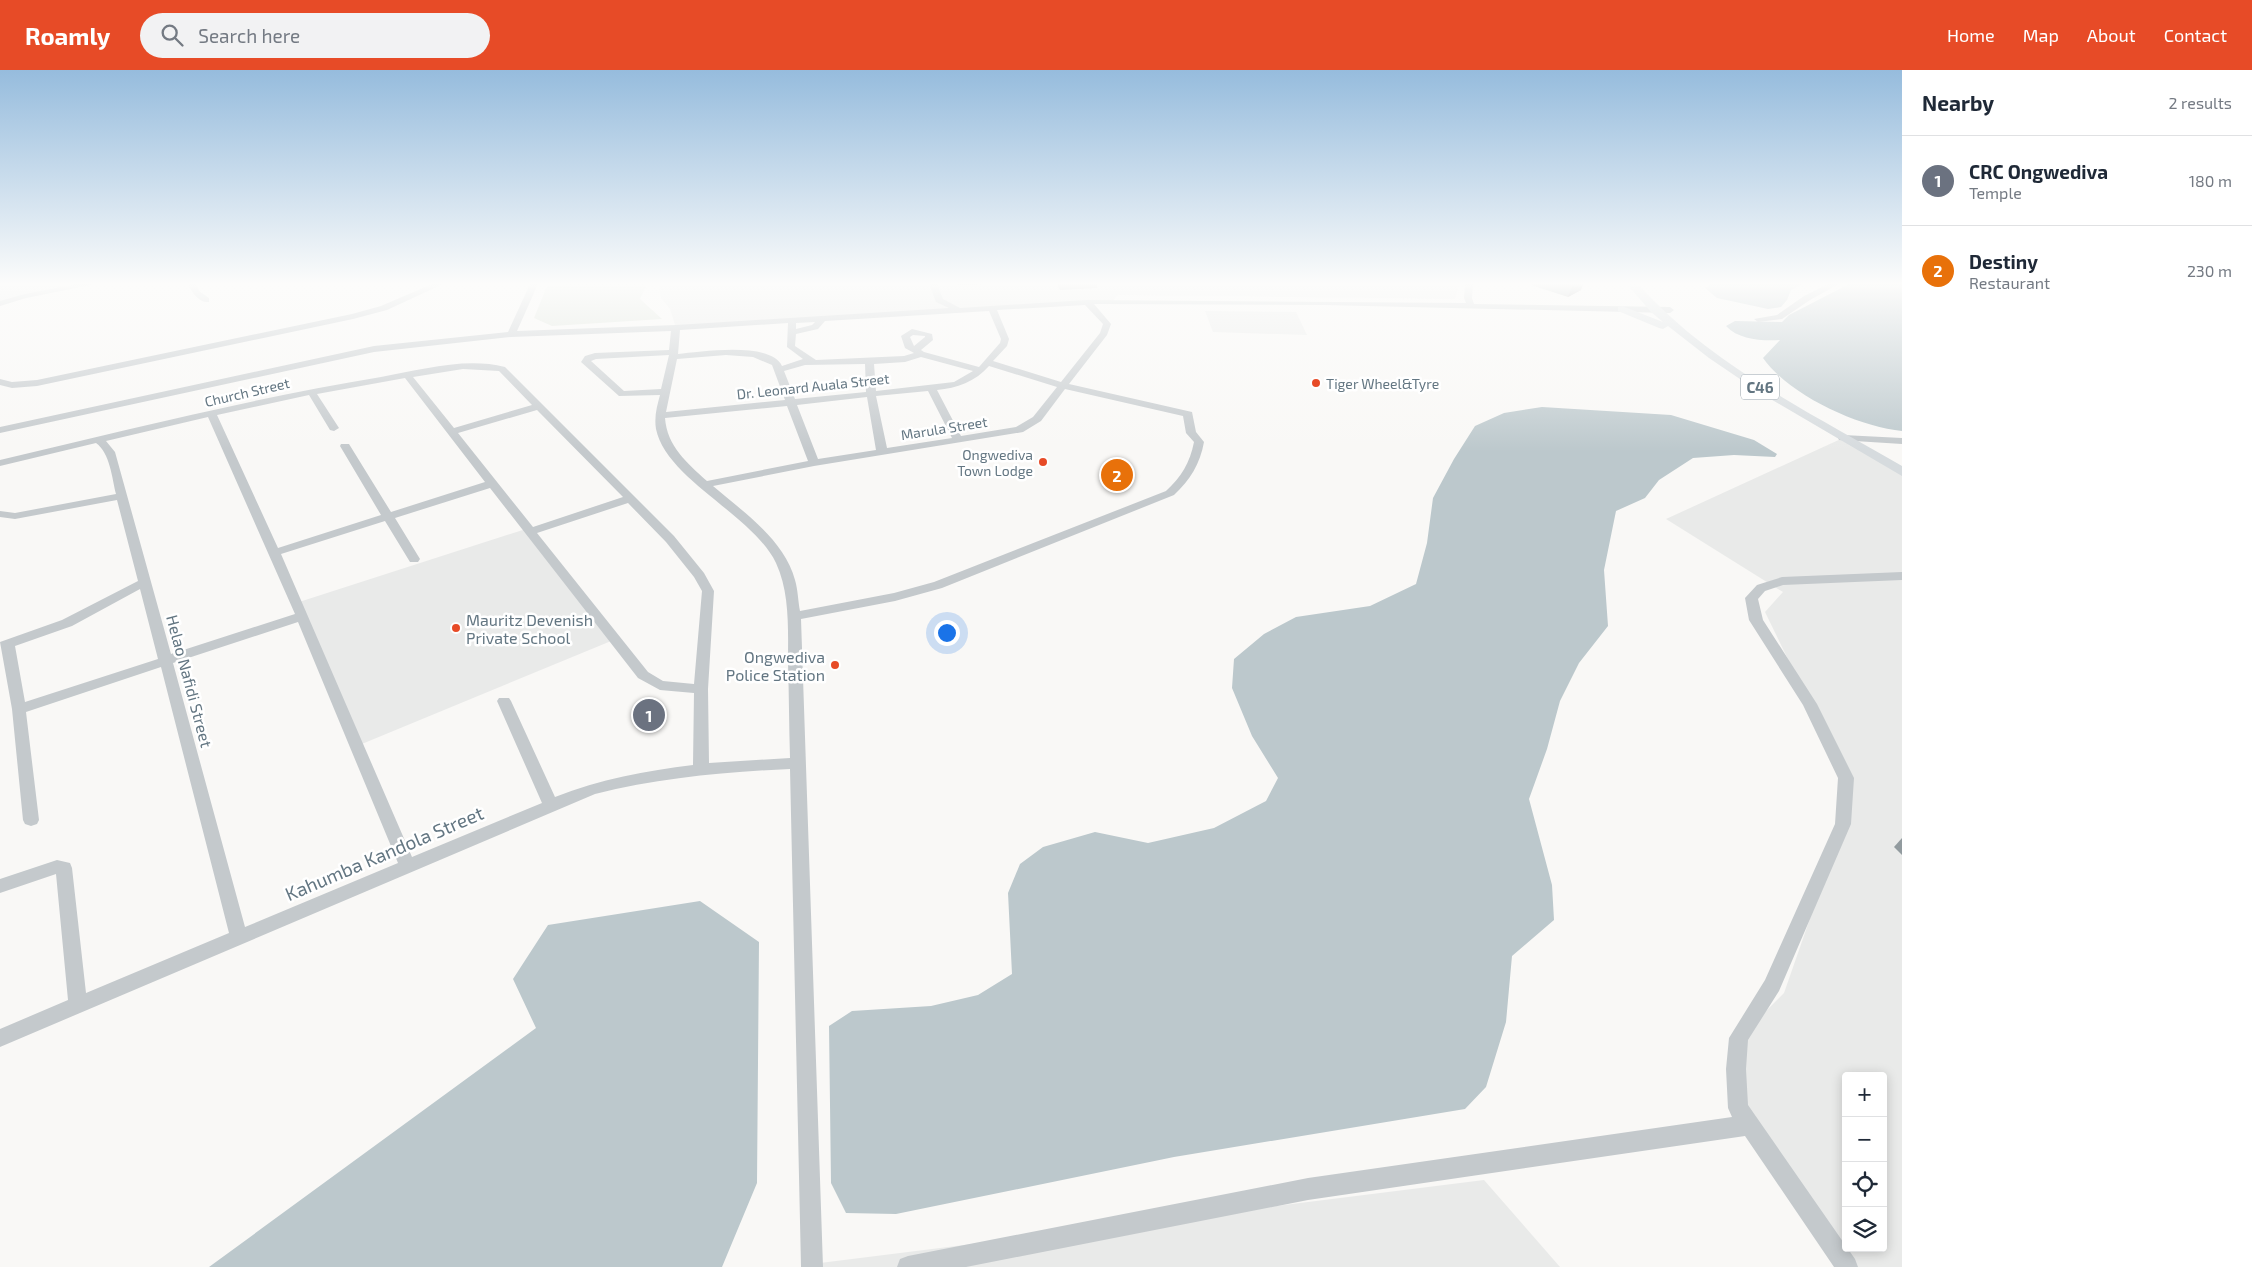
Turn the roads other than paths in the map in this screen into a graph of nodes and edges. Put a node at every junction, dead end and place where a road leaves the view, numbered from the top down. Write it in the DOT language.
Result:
graph roads {
  1 [pos="238,340"];
  2 [pos="463,340"];
  3 [pos="675,340"];
  4 [pos="792,340"];
  5 [pos="1005,340"];
  6 [pos="1098,340"];
  7 [pos="1686,340"];
  8 [pos="1692,340"];
  9 [pos="1706,340"];
  10 [pos="674,354"];
  11 [pos="1713,356"];
  12 [pos="812,361"];
  13 [pos="869,362"];
  14 [pos="989,363"];
  15 [pos="779,370"];
  16 [pos="981,370"];
  17 [pos="407,375"];
  18 [pos="0,382"];
  19 [pos="1063,386"];
  20 [pos="931,388"];
  21 [pos="311,391"];
  22 [pos="665,392"];
  23 [pos="871,392"];
  24 [pos="790,402"];
  25 [pos="539,406"];
  26 [pos="212,414"];
  27 [pos="660,416"];
  28 [pos="334,428"];
  29 [pos="0,430"];
  30 [pos="453,432"];
  31 [pos="1844,438"];
  32 [pos="1862,438"];
  33 [pos="98,440"];
  34 [pos="958,440"];
  35 [pos="1902,441"];
  36 [pos="345,446"];
  37 [pos="882,452"];
  38 [pos="1902,462"];
  39 [pos="0,463"];
  40 [pos="814,463"];
  41 [pos="1902,472"];
  42 [pos="493,483"];
  43 [pos="706,484"];
  44 [pos="122,496"];
  45 [pos="629,499"];
  46 [pos="0,514"];
  47 [pos="388,516"];
  48 [pos="531,531"];
  49 [pos="274,552"];
  50 [pos="414,559"];
  51 [pos="1902,576"];
  52 [pos="145,582"];
  53 [pos="302,616"];
  54 [pos="794,616"];
  55 [pos="4,645"];
  56 [pos="166,661"];
  57 [pos="702,689"];
  58 [pos="504,701"];
  59 [pos="19,709"];
  60 [pos="799,762"];
  61 [pos="701,768"];
  62 [pos="551,805"];
  63 [pos="32,820"];
  64 [pos="408,867"];
  65 [pos="0,886"];
  66 [pos="239,936"];
  67 [pos="78,1005"];
  68 [pos="0,1038"];
  69 [pos="1750,1125"];
  70 [pos="812,1267"];
  71 [pos="908,1267"];
  72 [pos="1847,1267"];
  1 -- 18 [label="street"];
  2 -- 29 [label="street"];
  3 -- 10 [label="street"];
  4 -- 12 [label="street"];
  5 -- 14 [label="street, Dr. Leonard Auala Street"];
  6 -- 19 [label="street, Marula Street"];
  7 -- 11 [label="main road"];
  8 -- 11 [label="main road, C46"];
  9 -- 32 [label="main road, C46"];
  10 -- 15 [label="street"];
  10 -- 22 [label="street"];
  10 -- 22 [label="street"];
  11 -- 31 [label="main road, C46"];
  12 -- 13 [label="street"];
  12 -- 15 [label="street"];
  13 -- 16 [label="street"];
  13 -- 23 [label="street"];
  14 -- 16 [label="street, Dr. Leonard Auala Street"];
  14 -- 19 [label="street"];
  15 -- 24 [label="street"];
  16 -- 20 [label="street, Dr. Leonard Auala Street"];
  17 -- 21 [label="street, Church Street"];
  17 -- 25 [label="street, Church Street"];
  17 -- 30 [label="street"];
  19 -- 34 [label="street, Marula Street"];
  19 -- 54 [label="street"];
  20 -- 23 [label="street, Dr. Leonard Auala Street"];
  20 -- 34 [label="street"];
  21 -- 26 [label="street, Church Street"];
  21 -- 28 [label="street"];
  22 -- 27 [label="street"];
  23 -- 24 [label="street, Dr. Leonard Auala Street"];
  23 -- 37 [label="street"];
  24 -- 27 [label="street, Dr. Leonard Auala Street"];
  24 -- 40 [label="street"];
  25 -- 30 [label="street"];
  25 -- 45 [label="street"];
  26 -- 33 [label="street, Church Street"];
  26 -- 49 [label="street"];
  27 -- 43 [label="street"];
  30 -- 42 [label="street"];
  31 -- 32 [label="street"];
  31 -- 41 [label="main road, C46"];
  32 -- 35 [label="street"];
  32 -- 38 [label="main road, C46"];
  33 -- 39 [label="street, Church Street"];
  33 -- 44 [label="street, Helao Nafidi Street"];
  34 -- 37 [label="street, Marula Street"];
  36 -- 47 [label="street"];
  37 -- 40 [label="street, Marula Street"];
  40 -- 43 [label="street, Marula Street"];
  42 -- 47 [label="street"];
  42 -- 48 [label="street"];
  43 -- 54 [label="street"];
  44 -- 46 [label="street"];
  44 -- 52 [label="street, Helao Nafidi Street"];
  45 -- 48 [label="street"];
  45 -- 57 [label="street"];
  47 -- 49 [label="street"];
  47 -- 50 [label="street"];
  48 -- 57 [label="street"];
  49 -- 53 [label="street"];
  51 -- 69 [label="street"];
  52 -- 55 [label="street"];
  52 -- 56 [label="street, Helao Nafidi Street"];
  53 -- 56 [label="street"];
  53 -- 64 [label="street"];
  54 -- 60 [label="street"];
  55 -- 59 [label="street"];
  56 -- 59 [label="street"];
  56 -- 66 [label="street, Helao Nafidi Street"];
  57 -- 61 [label="street"];
  58 -- 62 [label="street"];
  59 -- 63 [label="street"];
  60 -- 61 [label="street, Kahumba Kandola Street"];
  60 -- 70 [label="street"];
  61 -- 62 [label="street, Kahumba Kandola Street"];
  62 -- 64 [label="street, Kahumba Kandola Street"];
  64 -- 66 [label="street, Kahumba Kandola Street"];
  65 -- 67 [label="street"];
  66 -- 67 [label="street, Kahumba Kandola Street"];
  67 -- 68 [label="street, Kahumba Kandola Street"];
  69 -- 71 [label="street"];
  69 -- 72 [label="street"];
}
